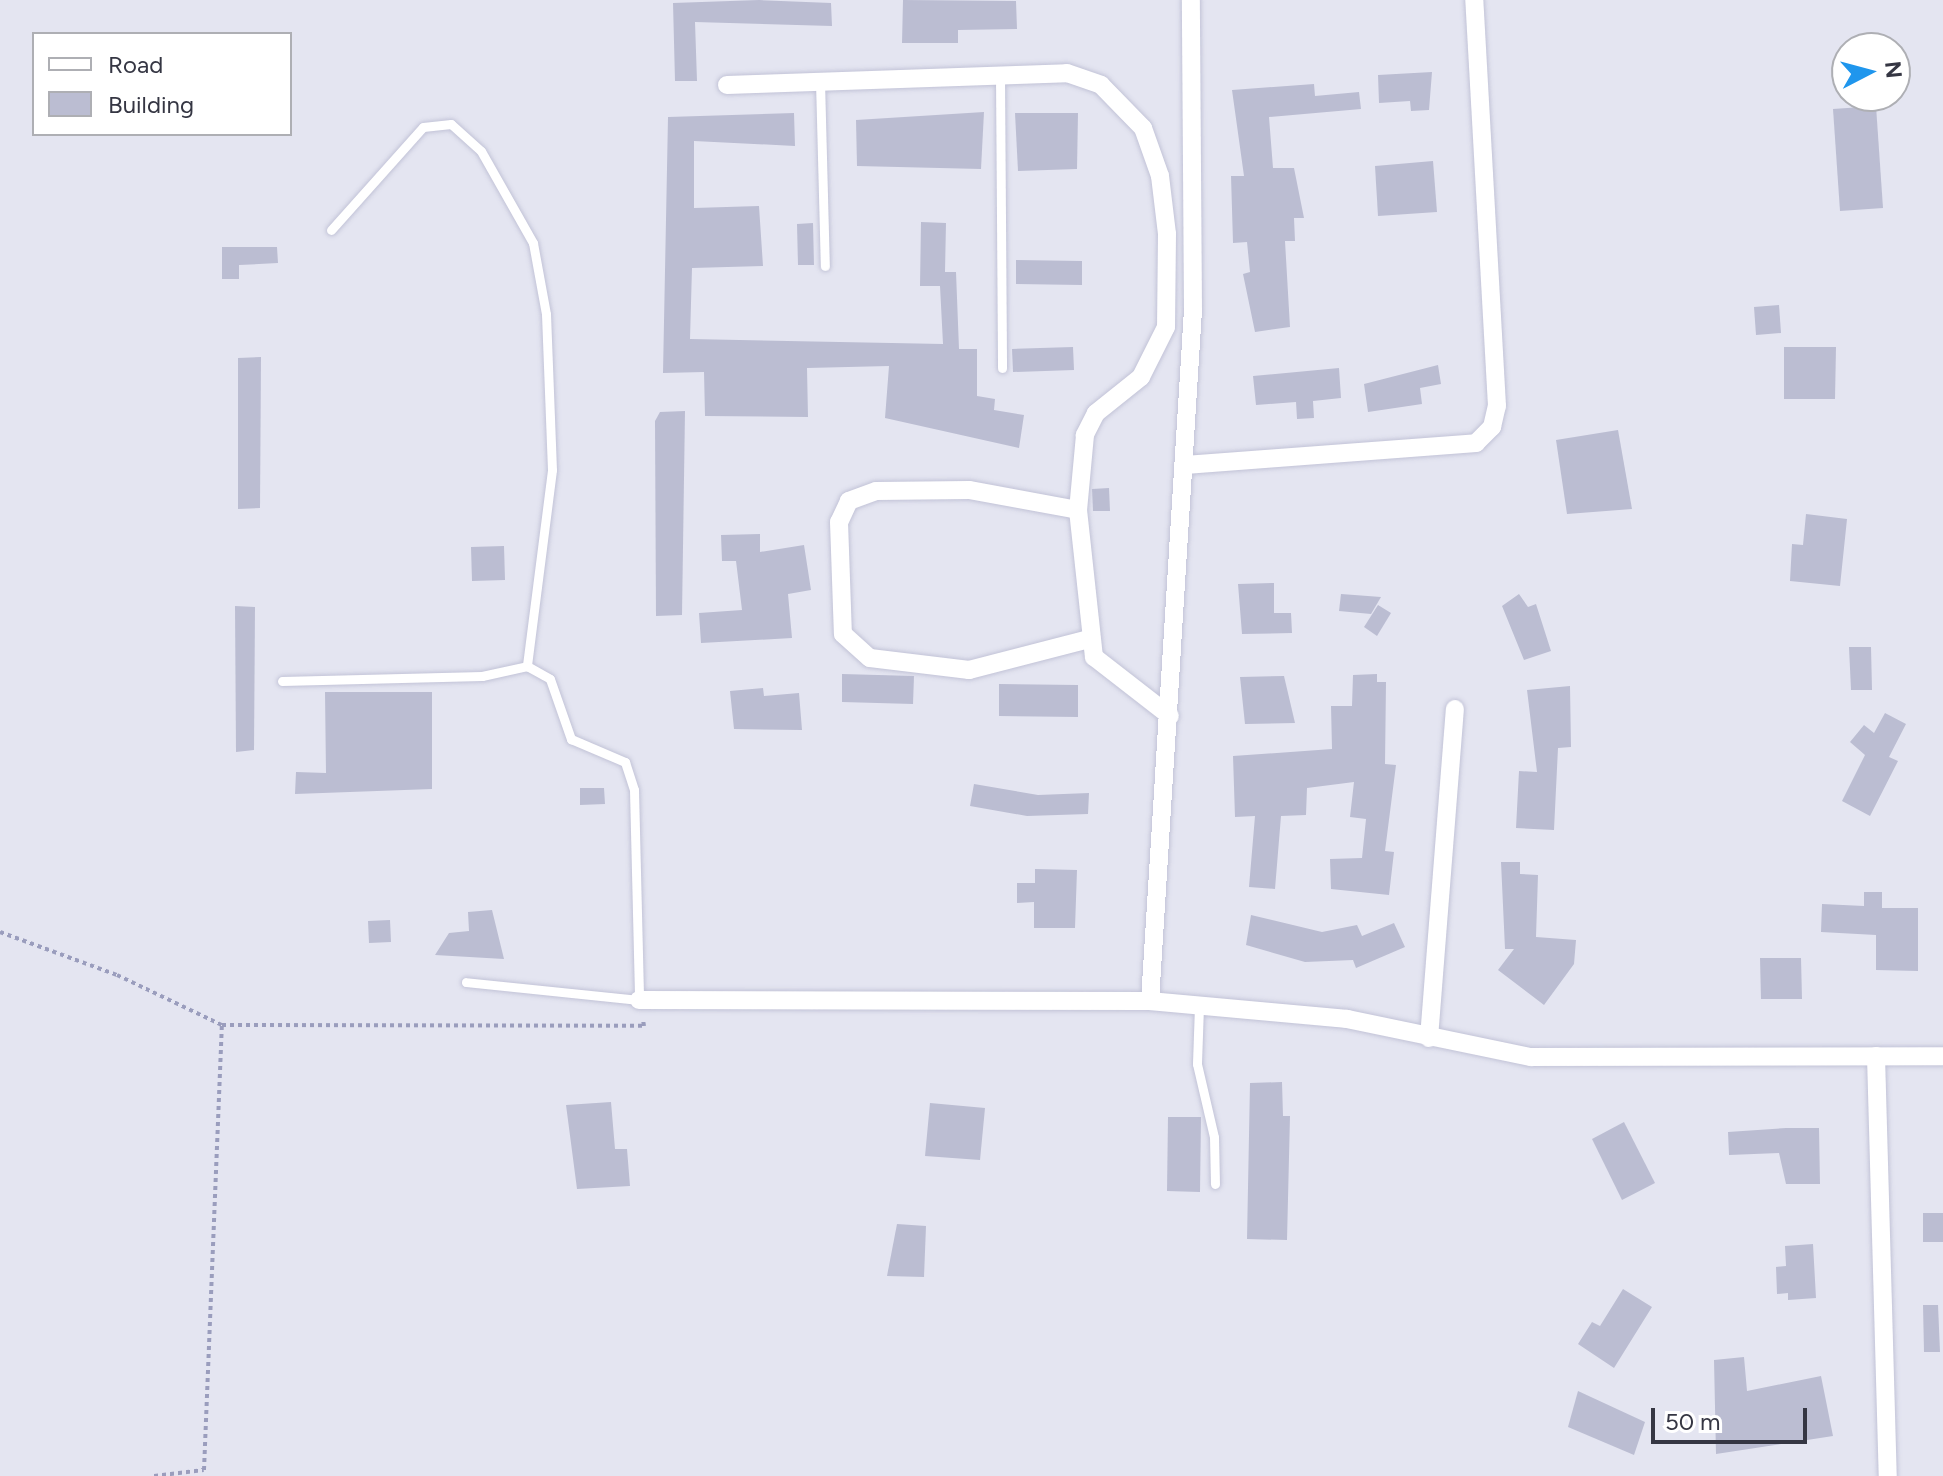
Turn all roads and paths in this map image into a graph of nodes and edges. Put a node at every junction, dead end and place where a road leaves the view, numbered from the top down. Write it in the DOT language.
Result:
graph roads {
  1 [pos="1191,0"];
  2 [pos="1474,0"];
  3 [pos="1000,75"];
  4 [pos="820,81"];
  5 [pos="727,85"];
  6 [pos="331,230"];
  7 [pos="825,266"];
  8 [pos="1002,368"];
  9 [pos="1185,465"];
  10 [pos="1078,510"];
  11 [pos="1089,639"];
  12 [pos="527,666"];
  13 [pos="282,681"];
  14 [pos="1455,709"];
  15 [pos="1170,716"];
  16 [pos="0,932"];
  17 [pos="466,982"];
  18 [pos="639,1000"];
  19 [pos="1150,1001"];
  20 [pos="1199,1006"];
  21 [pos="222,1025"];
  22 [pos="1429,1038"];
  23 [pos="1876,1056"];
  24 [pos="1943,1056"];
  25 [pos="1215,1184"];
  26 [pos="172,1475"];
  27 [pos="154,1476"];
  28 [pos="1888,1476"];
  1 -- 9 [label="street"];
  2 -- 9 [label="street"];
  3 -- 4 [label="street"];
  3 -- 8 [label="lane"];
  3 -- 10 [label="street"];
  4 -- 5 [label="street"];
  4 -- 7 [label="lane"];
  6 -- 12 [label="lane"];
  9 -- 15 [label="street"];
  10 -- 11 [label="street"];
  10 -- 11 [label="street"];
  11 -- 15 [label="street"];
  12 -- 13 [label="lane"];
  12 -- 18 [label="lane"];
  14 -- 22 [label="street"];
  15 -- 19 [label="street"];
  16 -- 21 [label="path"];
  17 -- 18 [label="lane"];
  18 -- 19 [label="street"];
  18 -- 21 [label="path"];
  19 -- 20 [label="street"];
  20 -- 22 [label="street"];
  20 -- 25 [label="lane"];
  21 -- 26 [label="path"];
  22 -- 23 [label="street"];
  23 -- 24 [label="street"];
  23 -- 28 [label="street"];
  26 -- 27 [label="path"];
}
